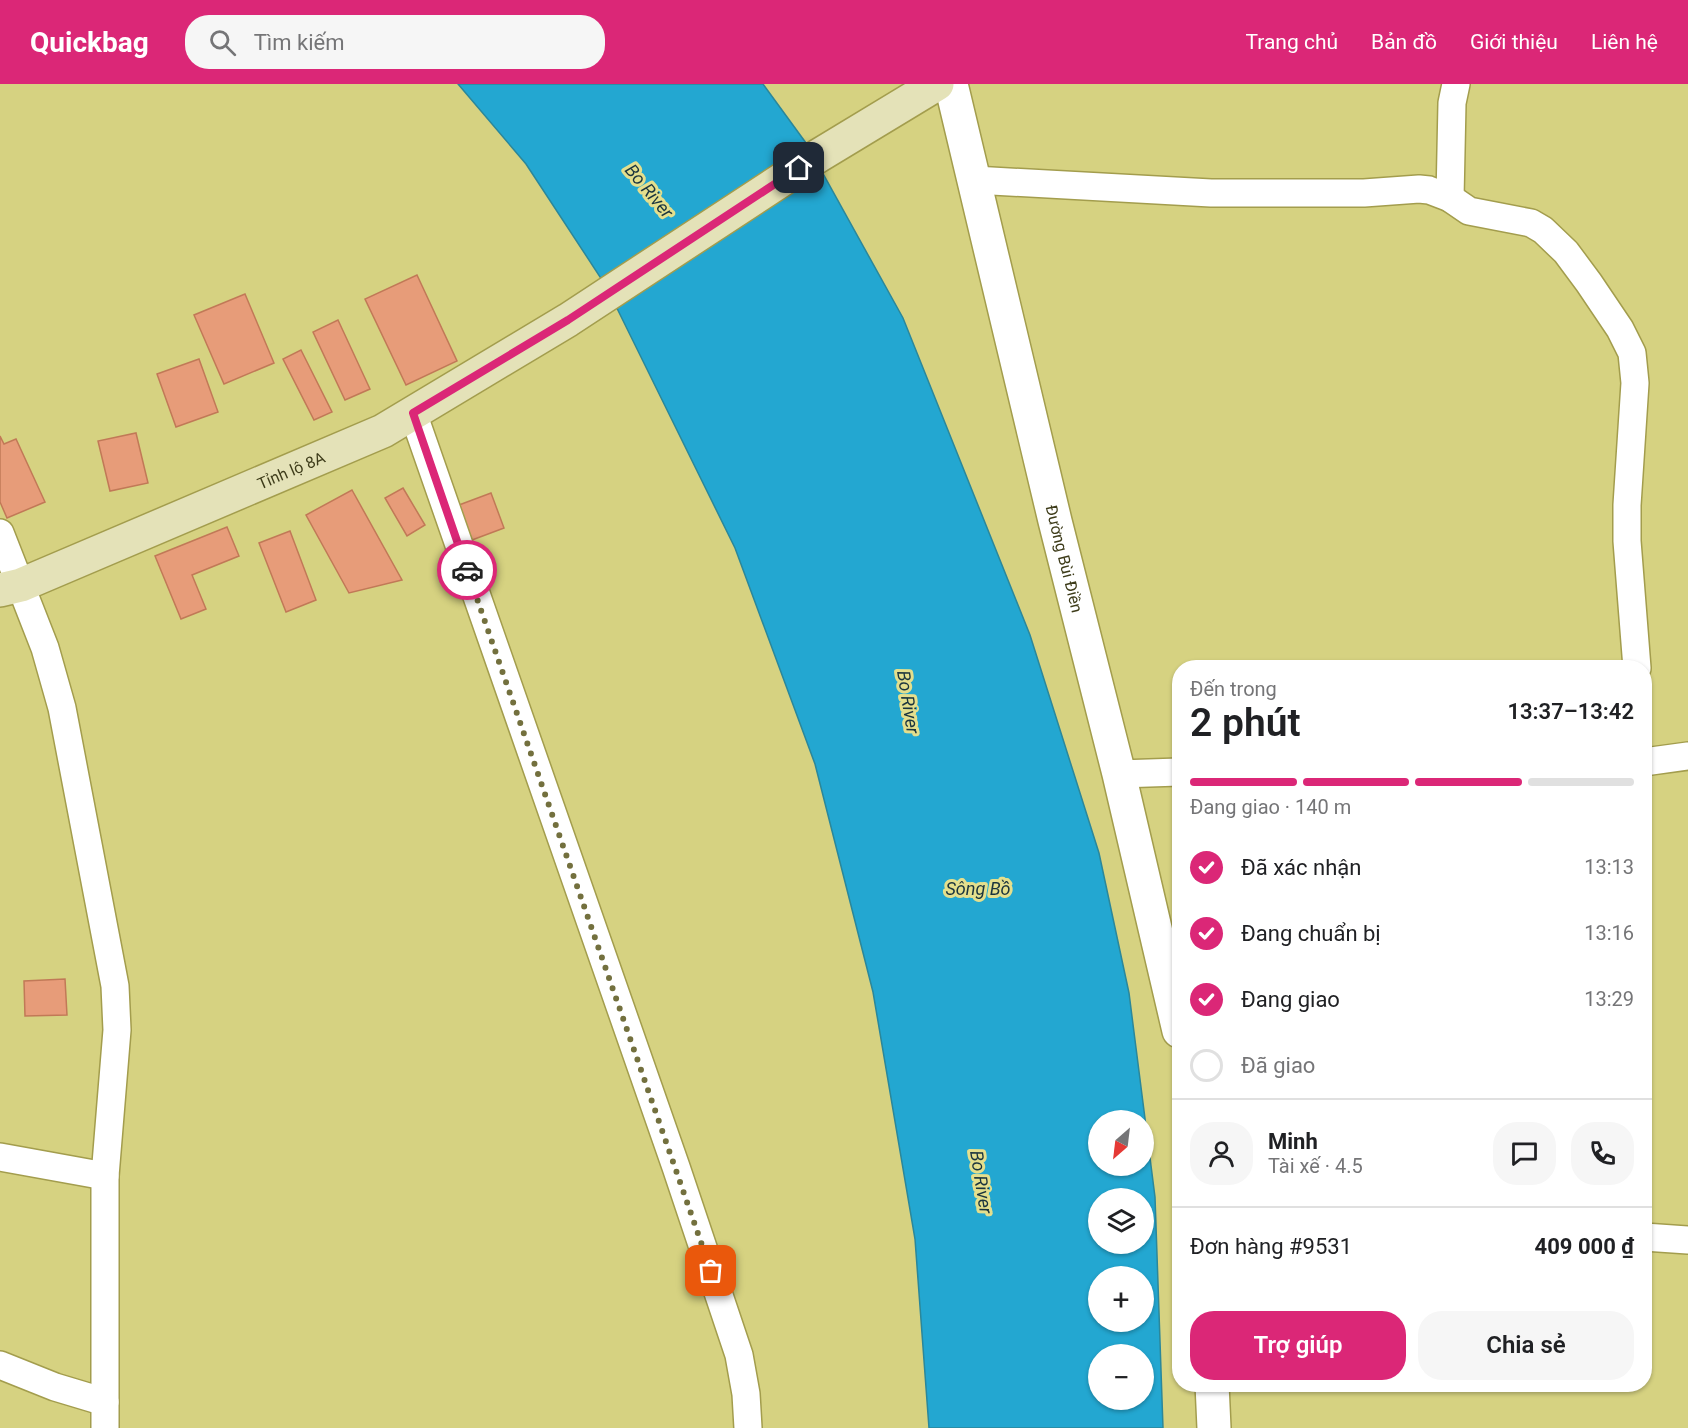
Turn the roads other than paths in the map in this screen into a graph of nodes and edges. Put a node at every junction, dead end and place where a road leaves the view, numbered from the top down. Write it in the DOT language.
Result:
graph roads {
  1 [pos="937,84"];
  2 [pos="951,84"];
  3 [pos="1456,84"];
  4 [pos="974,180"];
  5 [pos="1450,198"];
  6 [pos="413,413"];
  7 [pos="0,533"];
  8 [pos="10,587"];
  9 [pos="1636,660"];
  10 [pos="1652,755"];
  11 [pos="1688,756"];
  12 [pos="1172,772"];
  13 [pos="1119,774"];
  14 [pos="1172,1001"];
  15 [pos="0,1157"];
  16 [pos="105,1176"];
  17 [pos="1652,1238"];
  18 [pos="1688,1240"];
  19 [pos="0,1365"];
  20 [pos="1212,1392"];
  21 [pos="105,1415"];
  22 [pos="748,1428"];
  23 [pos="1214,1428"];
  1 -- 6 [label="main road, Tỉnh lộ 8A"];
  2 -- 4 [label="street, Đường Bùi Điền"];
  3 -- 5 [label="street"];
  4 -- 5 [label="street"];
  4 -- 13 [label="street, Đường Bùi Điền"];
  5 -- 9 [label="street"];
  6 -- 8 [label="main road, Tỉnh lộ 8A"];
  6 -- 22 [label="street"];
  7 -- 8 [label="street"];
  8 -- 16 [label="street"];
  10 -- 11 [label="street"];
  12 -- 13 [label="street"];
  13 -- 14 [label="street, Đường Bùi Điền"];
  15 -- 16 [label="street"];
  16 -- 21 [label="street"];
  17 -- 18 [label="street"];
  19 -- 21 [label="street"];
  20 -- 23 [label="street"];
}
